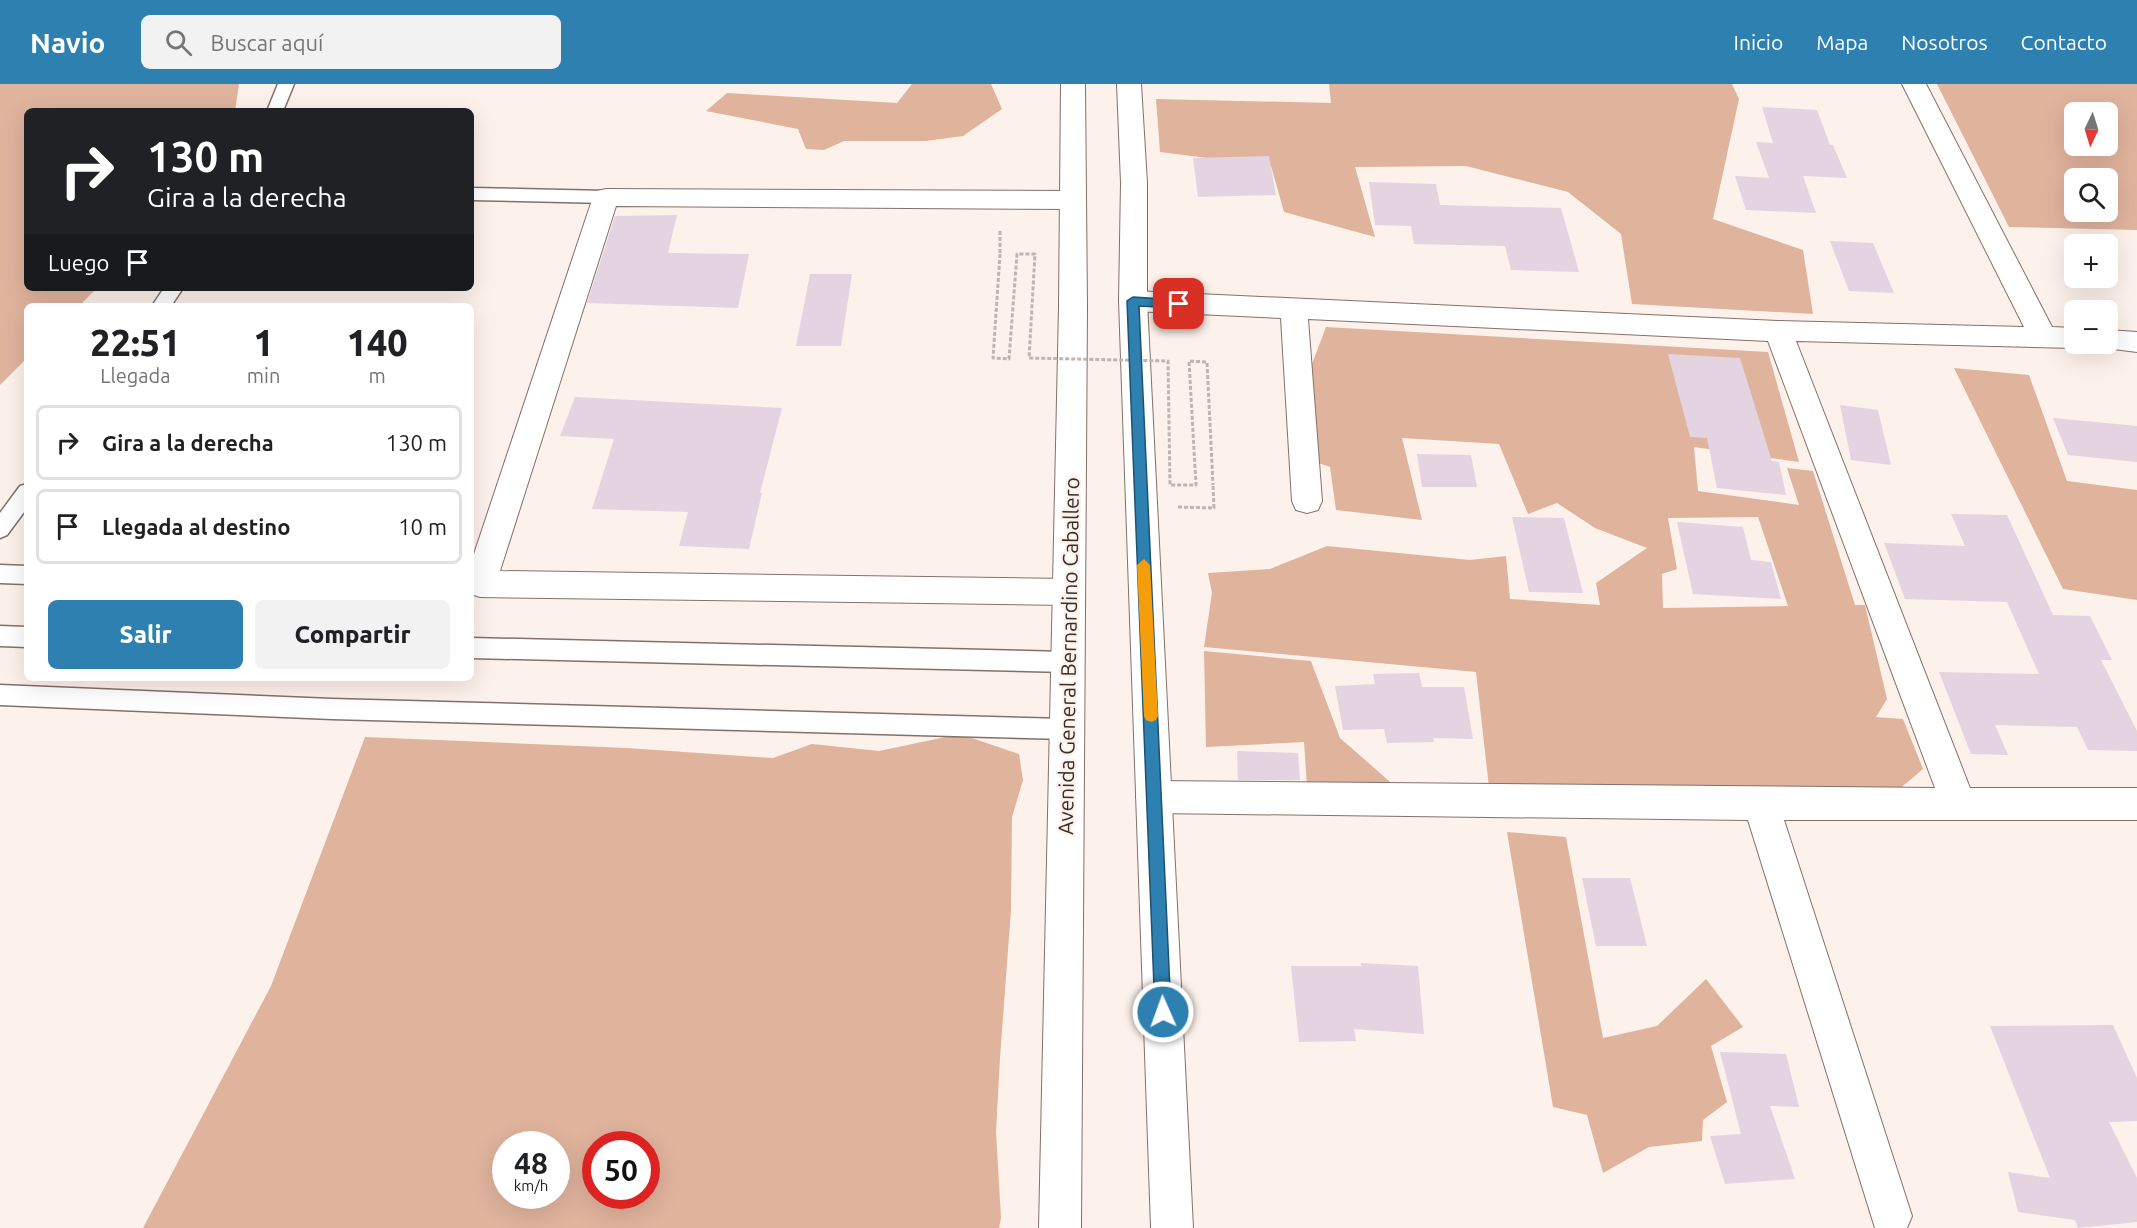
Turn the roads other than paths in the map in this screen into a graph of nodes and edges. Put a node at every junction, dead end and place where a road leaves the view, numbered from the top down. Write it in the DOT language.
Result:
graph roads {
  1 [pos="286,84"];
  2 [pos="1073,84"];
  3 [pos="1129,84"];
  4 [pos="1914,84"];
  5 [pos="276,108"];
  6 [pos="474,194"];
  7 [pos="606,197"];
  8 [pos="1072,201"];
  9 [pos="1133,301"];
  10 [pos="1294,309"];
  11 [pos="1778,331"];
  12 [pos="2043,337"];
  13 [pos="2064,338"];
  14 [pos="2118,341"];
  15 [pos="2137,342"];
  16 [pos="24,496"];
  17 [pos="1307,501"];
  18 [pos="0,529"];
  19 [pos="0,574"];
  20 [pos="24,575"];
  21 [pos="475,584"];
  22 [pos="1067,592"];
  23 [pos="0,636"];
  24 [pos="24,637"];
  25 [pos="474,648"];
  26 [pos="1066,662"];
  27 [pos="0,695"];
  28 [pos="1065,729"];
  29 [pos="1154,796"];
  30 [pos="1761,804"];
  31 [pos="1959,804"];
  32 [pos="2137,804"];
  33 [pos="1891,1216"];
  34 [pos="1060,1228"];
  35 [pos="1172,1228"];
  1 -- 5 [label="lane"];
  2 -- 8 [label="street, Avenida General Bernardino Caballero"];
  3 -- 9 [label="street"];
  4 -- 12 [label="street"];
  6 -- 7 [label="lane"];
  7 -- 8 [label="street"];
  7 -- 21 [label="street"];
  8 -- 22 [label="street, Avenida General Bernardino Caballero"];
  9 -- 10 [label="street"];
  9 -- 29 [label="street"];
  10 -- 11 [label="street"];
  10 -- 17 [label="street"];
  11 -- 12 [label="street"];
  11 -- 31 [label="street"];
  12 -- 13 [label="street"];
  14 -- 15 [label="street"];
  16 -- 18 [label="lane"];
  19 -- 20 [label="lane"];
  21 -- 22 [label="street"];
  22 -- 26 [label="street, Avenida General Bernardino Caballero"];
  23 -- 24 [label="lane"];
  25 -- 26 [label="lane"];
  26 -- 28 [label="street, Avenida General Bernardino Caballero"];
  27 -- 28 [label="lane"];
  28 -- 34 [label="street, Avenida General Bernardino Caballero"];
  29 -- 30 [label="street"];
  29 -- 35 [label="street"];
  30 -- 31 [label="street"];
  30 -- 33 [label="street"];
  31 -- 32 [label="street"];
}
